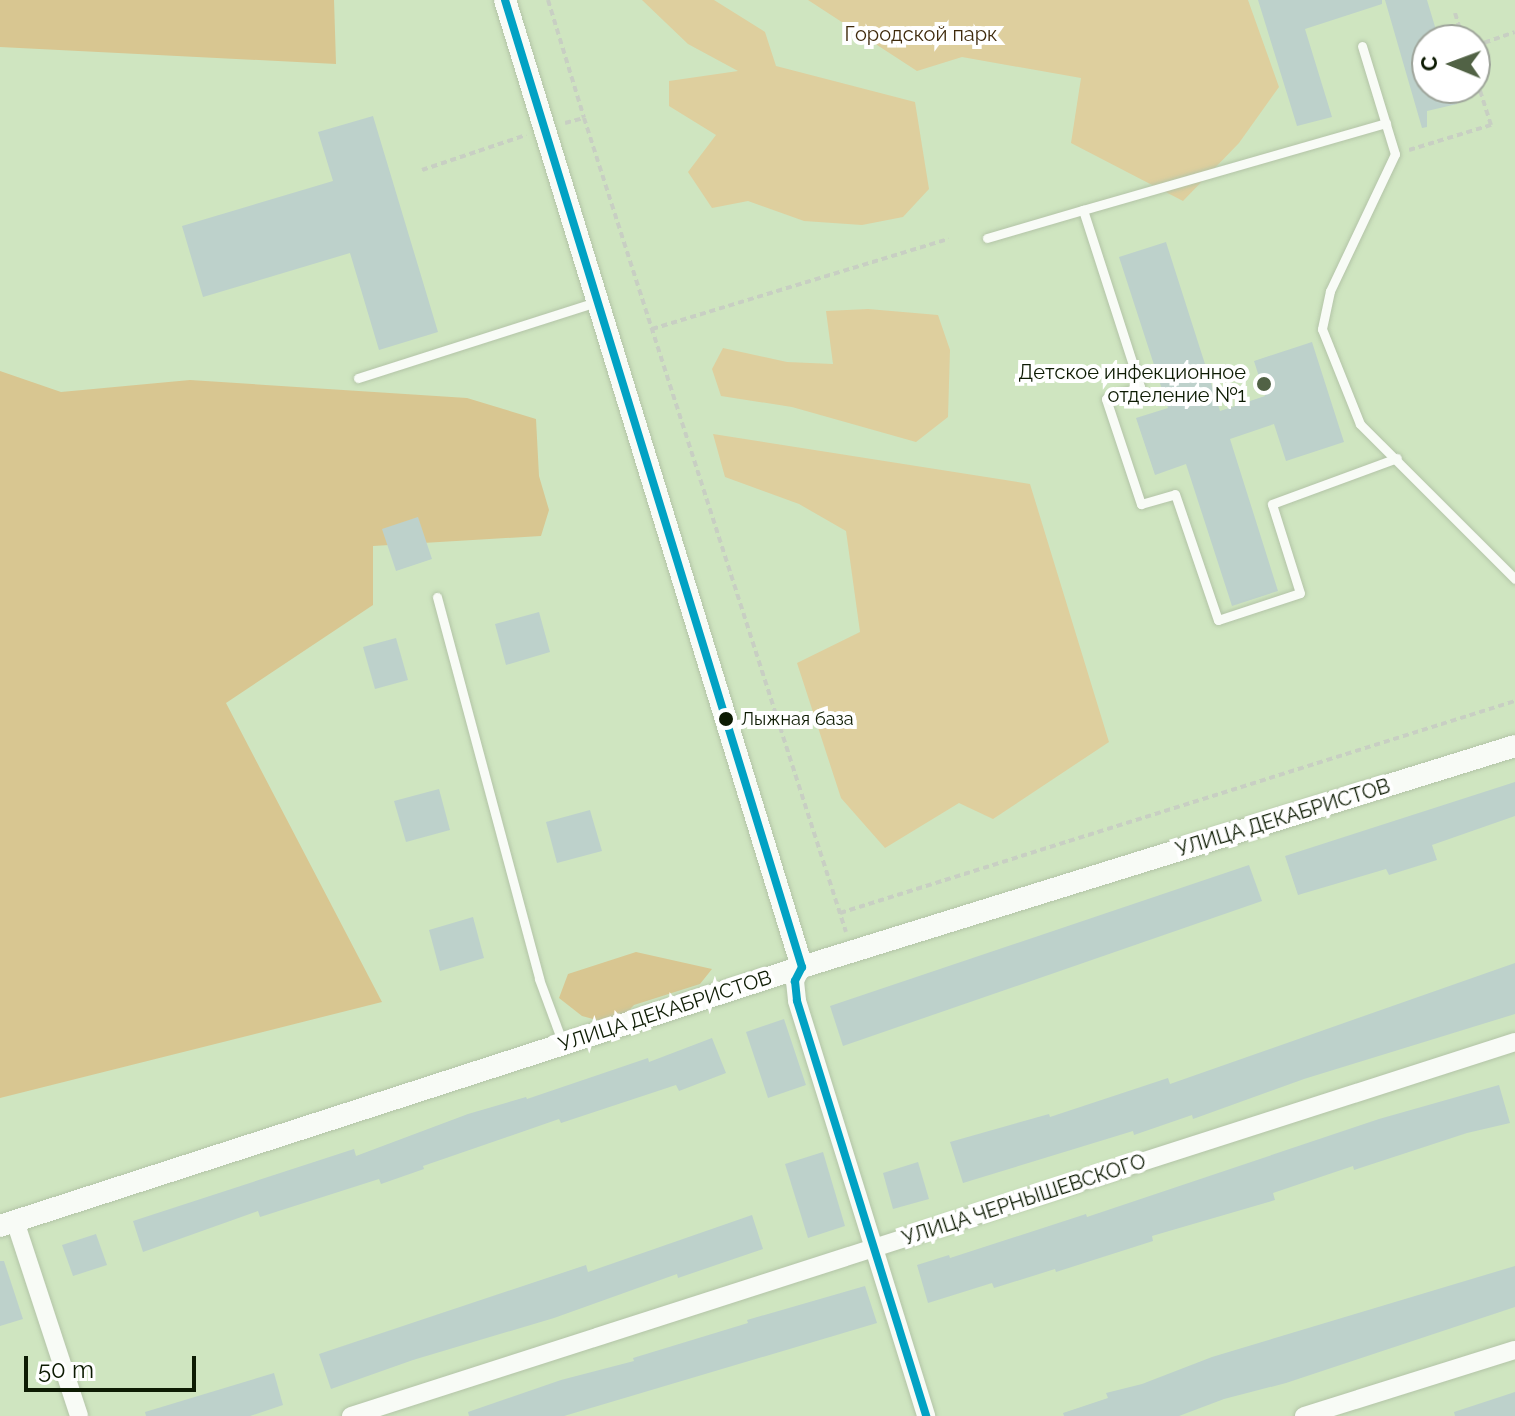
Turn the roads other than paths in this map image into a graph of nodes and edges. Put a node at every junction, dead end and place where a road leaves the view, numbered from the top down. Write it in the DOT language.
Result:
graph roads {
  1 [pos="505,0"];
  2 [pos="1362,46"];
  3 [pos="1386,123"];
  4 [pos="1083,210"];
  5 [pos="987,238"];
  6 [pos="599,301"];
  7 [pos="358,378"];
  8 [pos="1397,458"];
  9 [pos="1515,579"];
  10 [pos="437,597"];
  11 [pos="1515,746"];
  12 [pos="802,967"];
  13 [pos="1515,1042"];
  14 [pos="563,1044"];
  15 [pos="8,1224"];
  16 [pos="873,1249"];
  17 [pos="1515,1350"];
  18 [pos="79,1416"];
  19 [pos="351,1416"];
  20 [pos="926,1416"];
  21 [pos="1304,1416"];
  1 -- 6 [label="street"];
  2 -- 3 [label="lane"];
  3 -- 4 [label="lane"];
  3 -- 8 [label="lane"];
  4 -- 5 [label="lane"];
  4 -- 8 [label="lane"];
  6 -- 7 [label="lane"];
  6 -- 12 [label="street"];
  8 -- 9 [label="lane"];
  10 -- 14 [label="lane"];
  11 -- 12 [label="street, УЛИЦА ДЕКАБРИСТОВ"];
  12 -- 14 [label="street, УЛИЦА ДЕКАБРИСТОВ"];
  12 -- 16 [label="street"];
  13 -- 16 [label="street, УЛИЦА ЧЕРНЫШЕВСКОГО"];
  14 -- 15 [label="street, УЛИЦА ДЕКАБРИСТОВ"];
  15 -- 18 [label="street"];
  16 -- 19 [label="street, УЛИЦА ЧЕРНЫШЕВСКОГО"];
  16 -- 20 [label="street"];
  17 -- 21 [label="street"];
}
